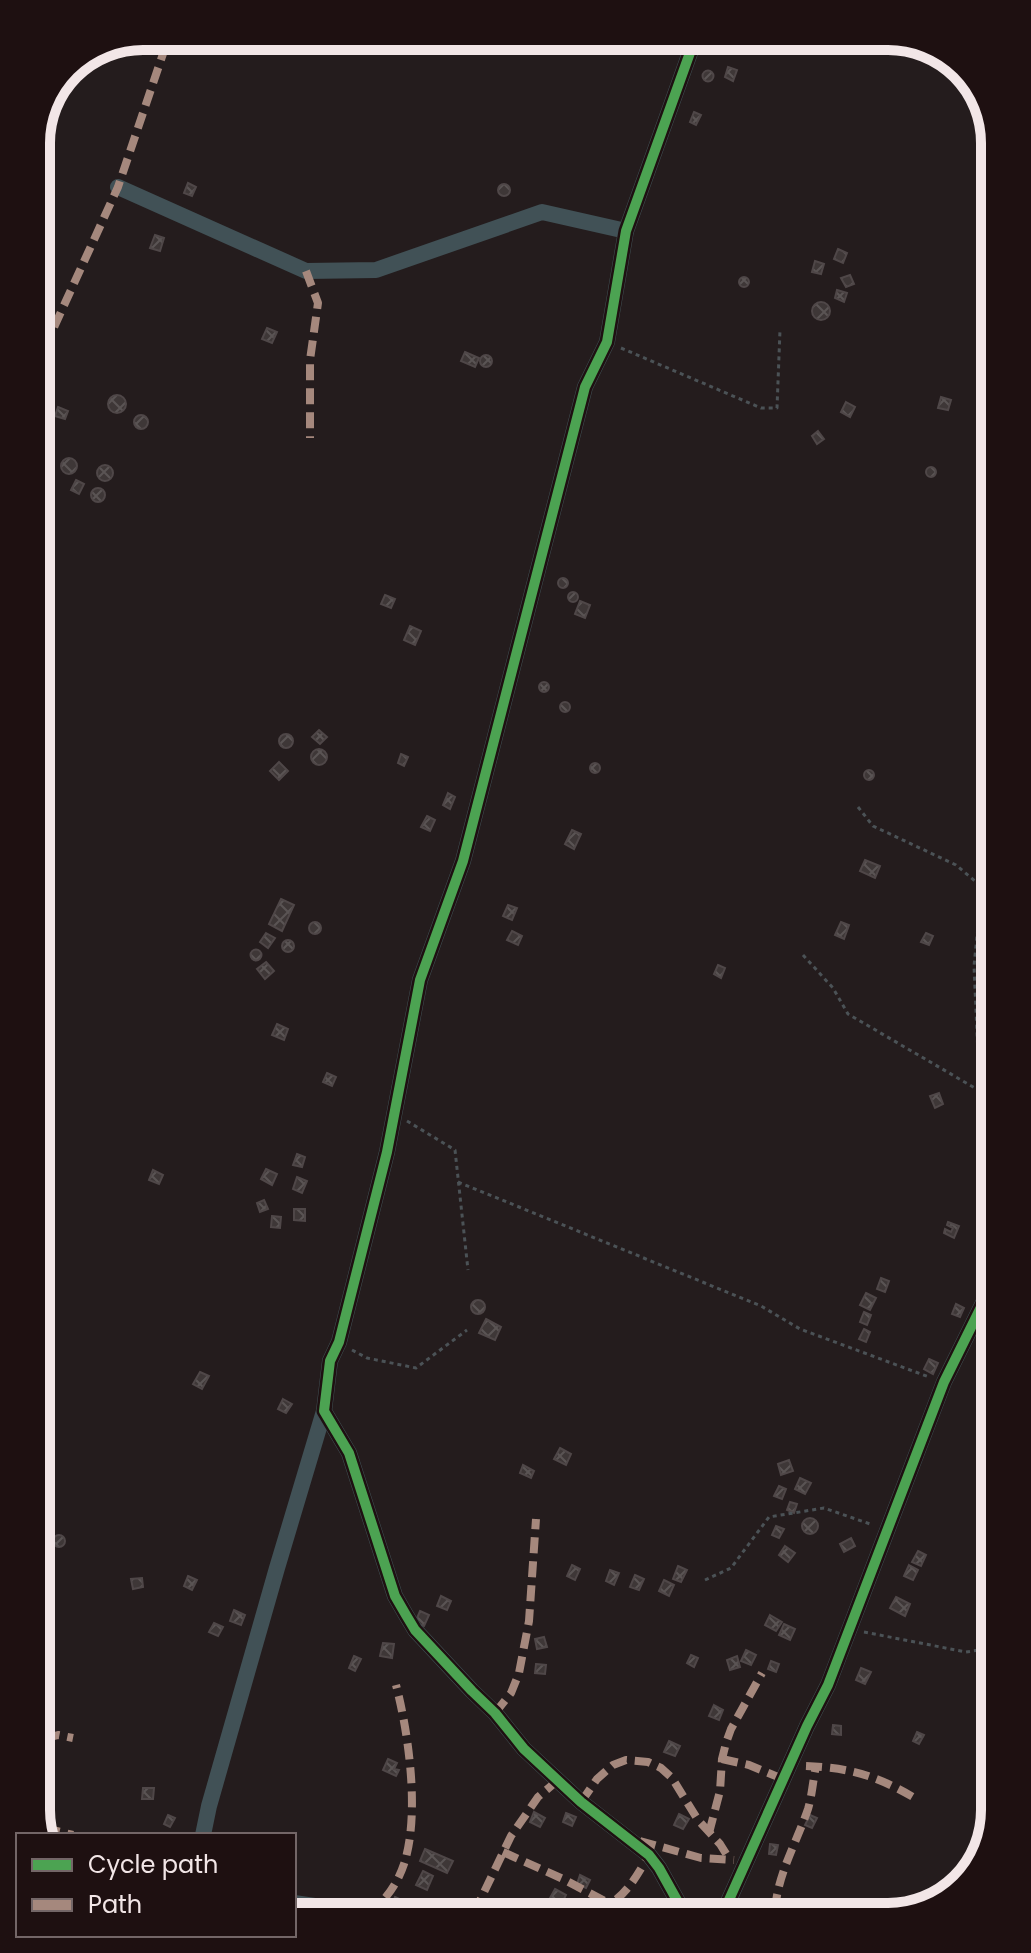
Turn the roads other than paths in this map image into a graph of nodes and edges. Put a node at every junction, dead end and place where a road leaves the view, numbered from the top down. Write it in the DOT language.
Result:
graph roads {
  1 [pos="691,50"];
  2 [pos="118,187"];
  3 [pos="626,231"];
  4 [pos="981,1307"];
  5 [pos="324,1411"];
  6 [pos="203,1833"];
  7 [pos="679,1903"];
  8 [pos="728,1903"];
  1 -- 3 [label="street"];
  2 -- 3 [label="street"];
  3 -- 5 [label="street"];
  4 -- 8 [label="street"];
  5 -- 6 [label="street"];
  5 -- 7 [label="street"];
}
